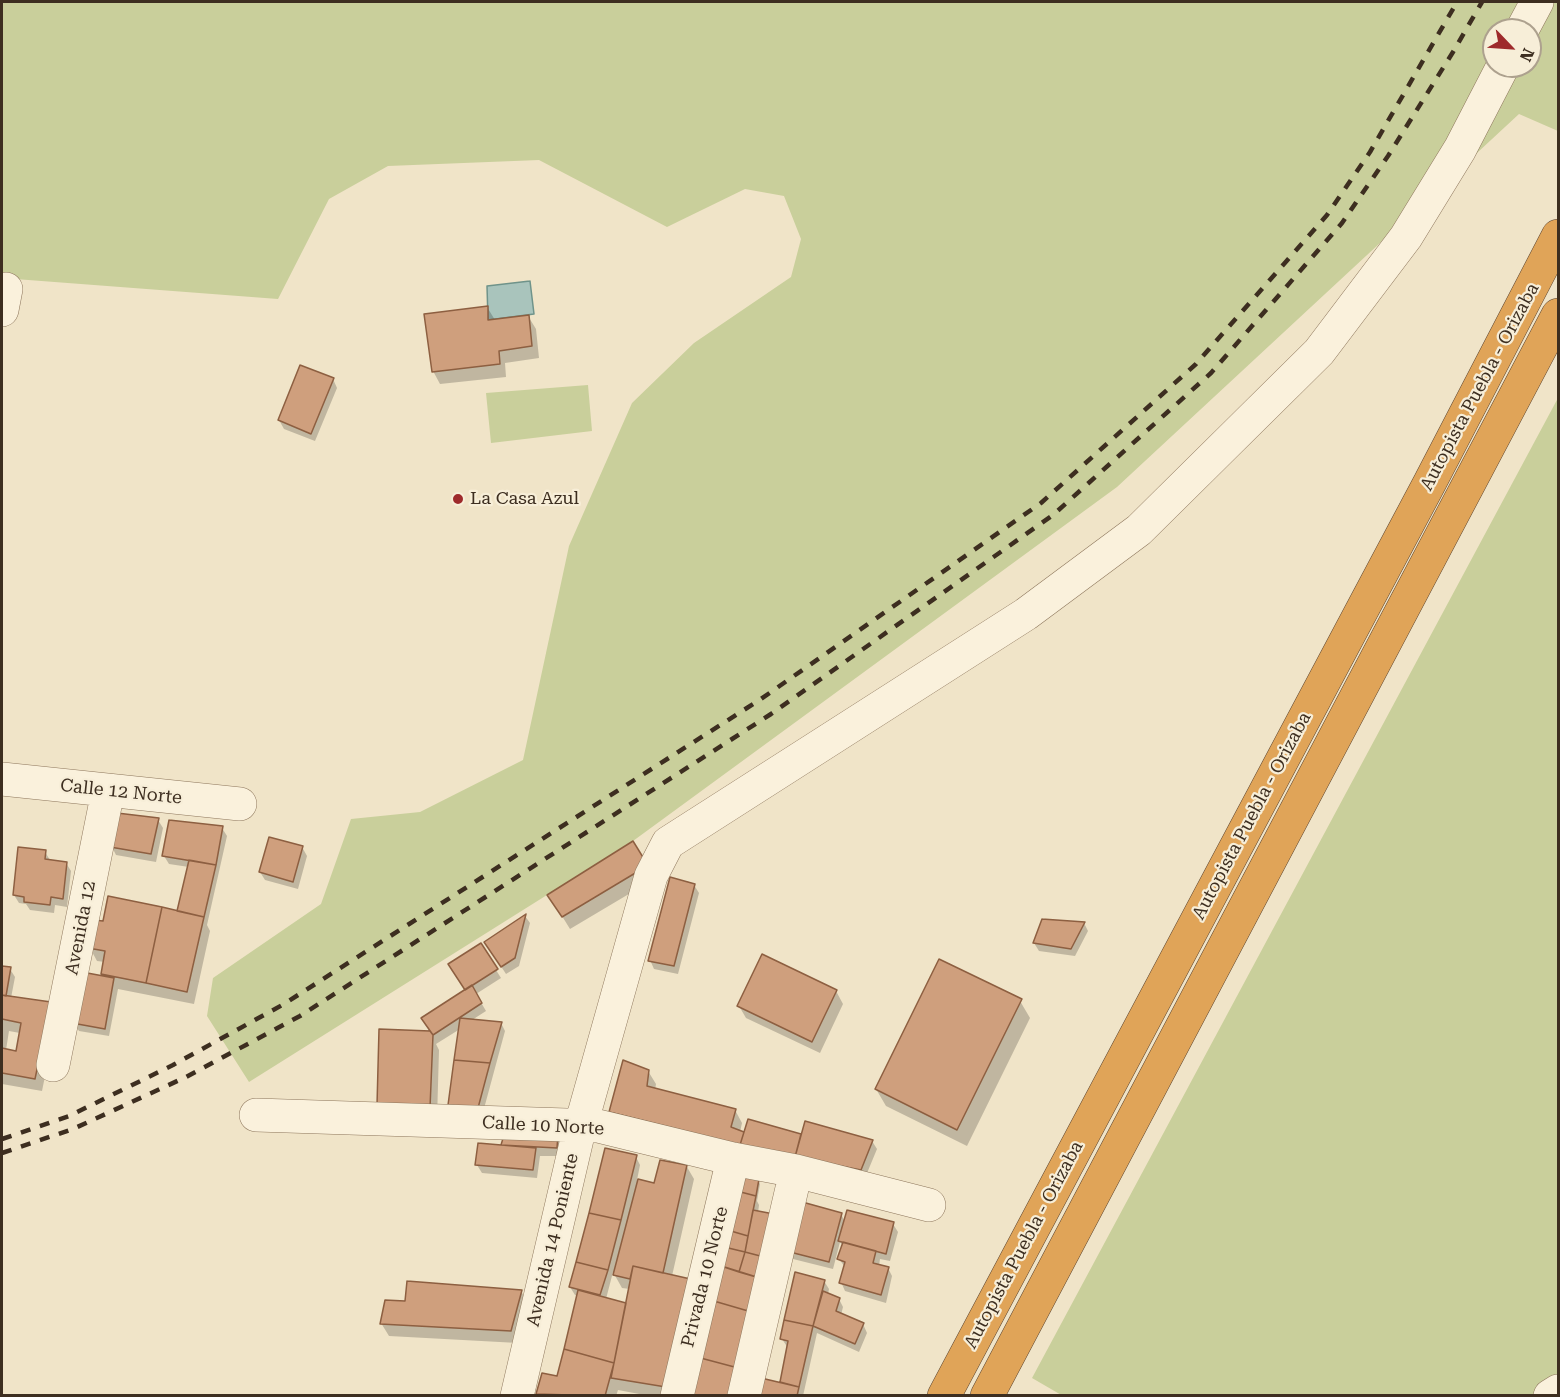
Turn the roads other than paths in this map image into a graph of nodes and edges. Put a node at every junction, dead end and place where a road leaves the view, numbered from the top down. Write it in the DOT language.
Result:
graph roads {
  1 [pos="1537,2"];
  2 [pos="1528,18"];
  3 [pos="1497,78"];
  4 [pos="1558,236"];
  5 [pos="1558,315"];
  6 [pos="2,779"];
  7 [pos="108,790"];
  8 [pos="240,804"];
  9 [pos="53,1065"];
  10 [pos="256,1115"];
  11 [pos="580,1127"];
  12 [pos="733,1159"];
  13 [pos="796,1171"];
  14 [pos="930,1206"];
  15 [pos="1558,1391"];
  16 [pos="517,1395"];
  17 [pos="677,1395"];
  18 [pos="744,1395"];
  19 [pos="944,1395"];
  20 [pos="987,1395"];
  21 [pos="1550,1395"];
  1 -- 2 [label="street"];
  3 -- 11 [label="street, Avenida 14 Poniente"];
  4 -- 19 [label="highway, Autopista Puebla - Orizaba"];
  5 -- 20 [label="highway, Autopista Puebla - Orizaba"];
  6 -- 7 [label="street, Calle 12 Norte"];
  7 -- 8 [label="street, Calle 12 Norte"];
  7 -- 9 [label="street, Avenida 12"];
  10 -- 11 [label="street, Calle 10 Norte"];
  11 -- 12 [label="street, Calle 10 Norte"];
  11 -- 16 [label="street, Avenida 14 Poniente"];
  12 -- 13 [label="street, Calle 10 Norte"];
  12 -- 17 [label="street, Privada 10 Norte"];
  13 -- 14 [label="street, Calle 10 Norte"];
  13 -- 18 [label="street"];
  15 -- 21 [label="street"];
}
